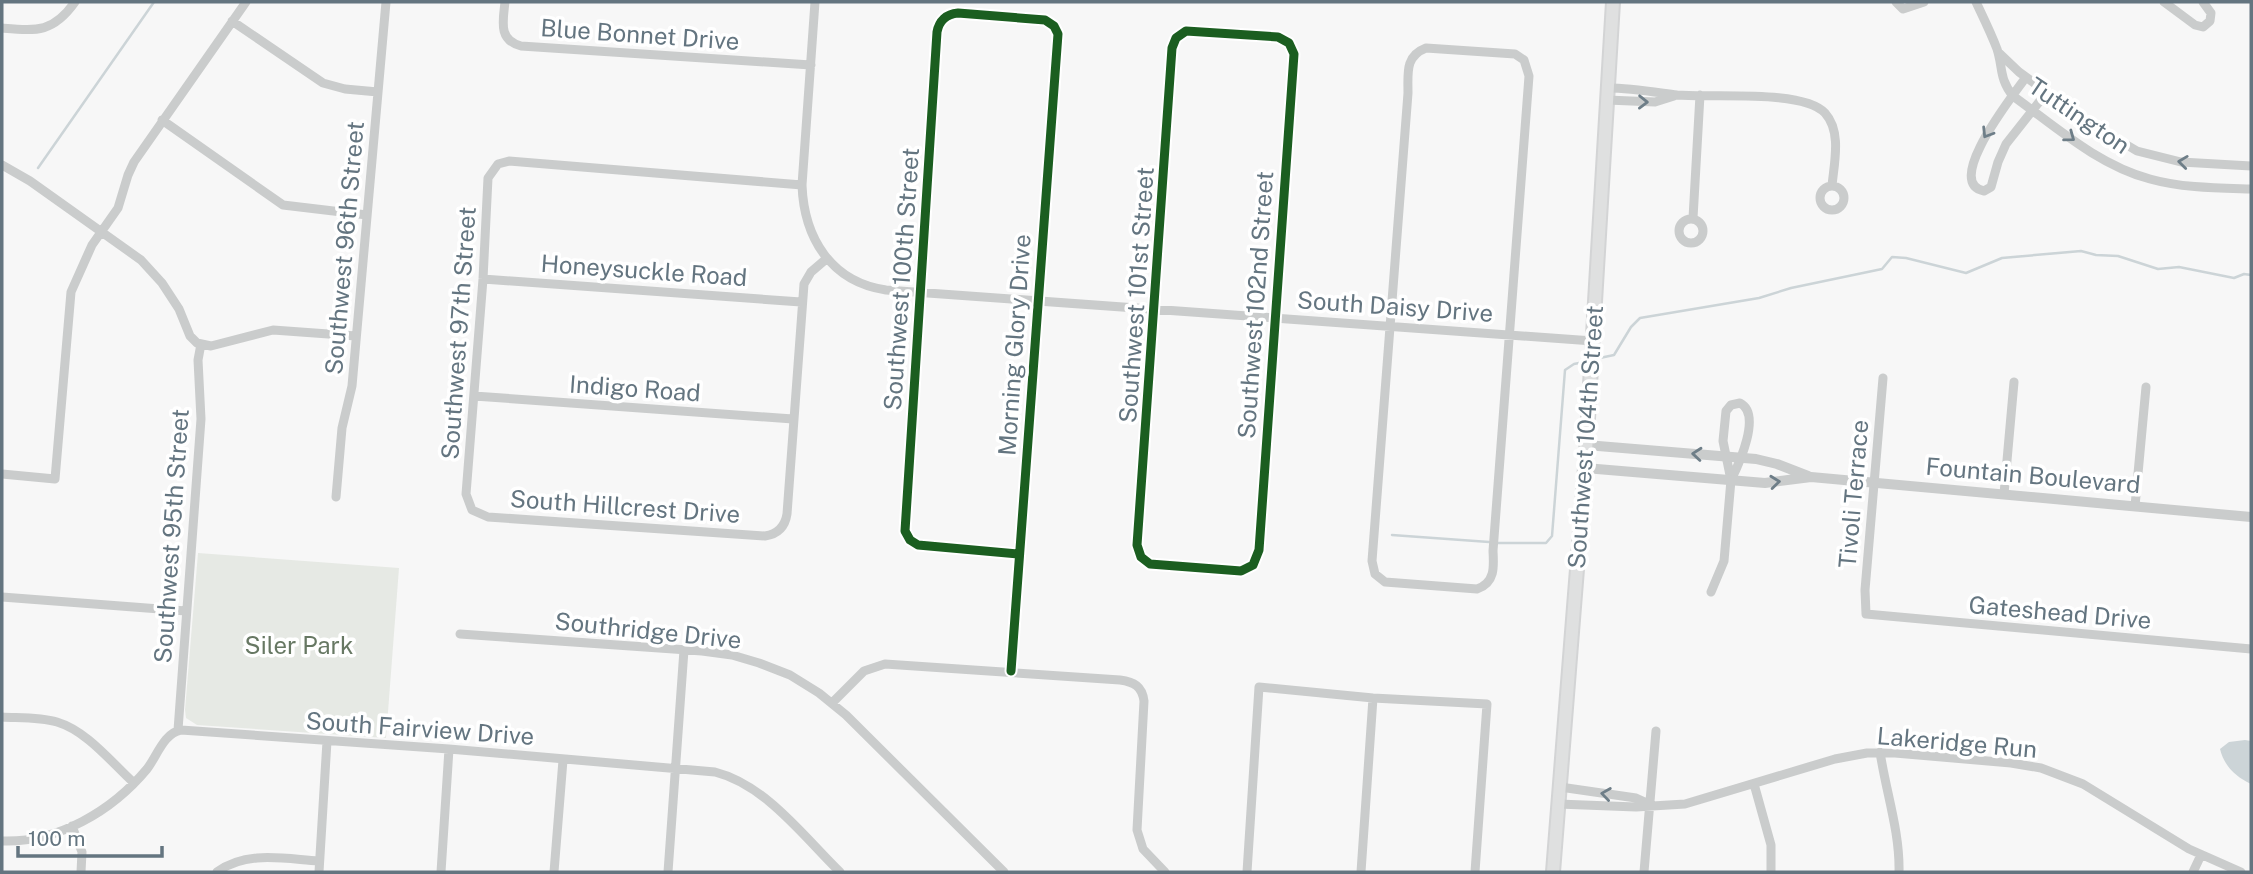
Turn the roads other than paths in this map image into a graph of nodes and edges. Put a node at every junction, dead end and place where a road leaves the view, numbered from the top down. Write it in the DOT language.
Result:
graph roads {
  1 [pos="75,2"];
  2 [pos="246,2"];
  3 [pos="386,2"];
  4 [pos="505,2"];
  5 [pos="815,2"];
  6 [pos="1613,2"];
  7 [pos="1896,2"];
  8 [pos="1924,2"];
  9 [pos="1976,2"];
  10 [pos="2164,2"];
  11 [pos="2203,2"];
  12 [pos="232,21"];
  13 [pos="1052,24"];
  14 [pos="2,28"];
  15 [pos="1289,43"];
  16 [pos="1998,52"];
  17 [pos="811,65"];
  18 [pos="2026,77"];
  19 [pos="2047,92"];
  20 [pos="378,93"];
  21 [pos="1607,94"];
  22 [pos="1700,94"];
  23 [pos="2013,96"];
  24 [pos="2032,110"];
  25 [pos="162,120"];
  26 [pos="2,165"];
  27 [pos="2251,166"];
  28 [pos="802,185"];
  29 [pos="1832,186"];
  30 [pos="2251,189"];
  31 [pos="367,215"];
  32 [pos="1693,218"];
  33 [pos="102,232"];
  34 [pos="825,260"];
  35 [pos="483,279"];
  36 [pos="920,292"];
  37 [pos="1038,301"];
  38 [pos="801,302"];
  39 [pos="1155,309"];
  40 [pos="1274,317"];
  41 [pos="1391,326"];
  42 [pos="1508,335"];
  43 [pos="356,336"];
  44 [pos="201,344"];
  45 [pos="1592,347"];
  46 [pos="1883,378"];
  47 [pos="2014,382"];
  48 [pos="2146,387"];
  49 [pos="474,397"];
  50 [pos="793,419"];
  51 [pos="1586,444"];
  52 [pos="1726,456"];
  53 [pos="1741,457"];
  54 [pos="1585,468"];
  55 [pos="2,474"];
  56 [pos="1811,477"];
  57 [pos="1731,480"];
  58 [pos="1874,482"];
  59 [pos="2004,494"];
  60 [pos="336,497"];
  61 [pos="2136,506"];
  62 [pos="470,508"];
  63 [pos="2251,517"];
  64 [pos="1019,554"];
  65 [pos="1250,568"];
  66 [pos="1711,592"];
  67 [pos="2,597"];
  68 [pos="186,611"];
  69 [pos="1866,614"];
  70 [pos="460,634"];
  71 [pos="2251,649"];
  72 [pos="684,650"];
  73 [pos="1011,671"];
  74 [pos="1373,698"];
  75 [pos="832,704"];
  76 [pos="2,717"];
  77 [pos="178,730"];
  78 [pos="1656,731"];
  79 [pos="327,741"];
  80 [pos="449,749"];
  81 [pos="1880,752"];
  82 [pos="563,760"];
  83 [pos="676,768"];
  84 [pos="134,783"];
  85 [pos="1754,784"];
  86 [pos="1560,787"];
  87 [pos="1558,804"];
  88 [pos="1650,805"];
  89 [pos="72,826"];
  90 [pos="2,841"];
  91 [pos="2201,855"];
  92 [pos="319,861"];
  93 [pos="81,872"];
  94 [pos="217,872"];
  95 [pos="319,872"];
  96 [pos="441,872"];
  97 [pos="554,872"];
  98 [pos="668,872"];
  99 [pos="840,872"];
  100 [pos="1004,872"];
  101 [pos="1165,872"];
  102 [pos="1247,872"];
  103 [pos="1361,872"];
  104 [pos="1475,872"];
  105 [pos="1553,872"];
  106 [pos="1644,872"];
  107 [pos="1771,872"];
  108 [pos="1899,872"];
  109 [pos="2193,872"];
  110 [pos="2241,872"];
  1 -- 14 [label="street"];
  2 -- 12 [label="street"];
  3 -- 20 [label="street, Southwest 96th Street"];
  4 -- 17 [label="street, Blue Bonnet Drive"];
  5 -- 17 [label="street"];
  6 -- 21 [label="main road, Southwest 104th Street"];
  7 -- 8 [label="street"];
  9 -- 16 [label="street, Tuttington"];
  10 -- 11 [label="street"];
  12 -- 20 [label="street"];
  12 -- 25 [label="street"];
  13 -- 36 [label="street, Southwest 100th Street"];
  13 -- 37 [label="street, Morning Glory Drive"];
  15 -- 39 [label="street, Southwest 101st Street"];
  15 -- 40 [label="street, Southwest 102nd Street"];
  16 -- 18 [label="street, Tuttington"];
  16 -- 23 [label="street, Tuttington"];
  17 -- 28 [label="street"];
  18 -- 19 [label="street, Tuttington"];
  18 -- 23 [label="street"];
  19 -- 24 [label="street"];
  27 -- 19 [label="street, Tuttington, one-way"];
  20 -- 31 [label="street, Southwest 96th Street"];
  21 -- 22 [label="street"];
  21 -- 45 [label="main road, Southwest 104th Street"];
  22 -- 29 [label="street"];
  22 -- 32 [label="street"];
  23 -- 24 [label="street, Tuttington"];
  23 -- 24 [label="street, one-way"];
  24 -- 30 [label="street, Tuttington, one-way"];
  25 -- 31 [label="street"];
  25 -- 33 [label="street"];
  26 -- 33 [label="street"];
  28 -- 34 [label="street"];
  28 -- 35 [label="street, Southwest 97th Street"];
  31 -- 43 [label="street, Southwest 96th Street"];
  33 -- 44 [label="street"];
  33 -- 55 [label="street"];
  34 -- 36 [label="street, South Daisy Drive"];
  34 -- 38 [label="street"];
  35 -- 38 [label="street, Honeysuckle Road"];
  35 -- 49 [label="street, Southwest 97th Street"];
  36 -- 37 [label="street, South Daisy Drive"];
  36 -- 64 [label="street, Southwest 100th Street"];
  37 -- 39 [label="street, South Daisy Drive"];
  37 -- 64 [label="street, Morning Glory Drive"];
  38 -- 50 [label="street"];
  39 -- 40 [label="street, South Daisy Drive"];
  39 -- 65 [label="street, Southwest 101st Street"];
  40 -- 41 [label="street, South Daisy Drive"];
  40 -- 65 [label="street, Southwest 102nd Street"];
  41 -- 42 [label="street, South Daisy Drive"];
  41 -- 42 [label="street"];
  41 -- 42 [label="street"];
  42 -- 45 [label="street, South Daisy Drive"];
  43 -- 44 [label="street"];
  43 -- 60 [label="street, Southwest 96th Street"];
  44 -- 68 [label="street, Southwest 95th Street"];
  45 -- 51 [label="main road, Southwest 104th Street"];
  46 -- 58 [label="street, Tivoli Terrace"];
  47 -- 59 [label="street"];
  48 -- 61 [label="street"];
  49 -- 50 [label="street, Indigo Road"];
  49 -- 62 [label="street, Southwest 97th Street"];
  50 -- 62 [label="street, South Hillcrest Drive"];
  52 -- 51 [label="street, Fountain Boulevard, one-way"];
  51 -- 54 [label="main road, Southwest 104th Street"];
  52 -- 53 [label="street, Fountain Boulevard"];
  52 -- 53 [label="street"];
  52 -- 57 [label="street"];
  53 -- 56 [label="street, Fountain Boulevard"];
  53 -- 57 [label="street"];
  54 -- 57 [label="street, Fountain Boulevard"];
  54 -- 86 [label="main road, Southwest 104th Street"];
  57 -- 56 [label="street, Fountain Boulevard, one-way"];
  56 -- 58 [label="street, Fountain Boulevard"];
  57 -- 66 [label="street"];
  58 -- 59 [label="street, Fountain Boulevard"];
  58 -- 69 [label="street, Tivoli Terrace"];
  59 -- 61 [label="street, Fountain Boulevard"];
  61 -- 63 [label="street, Fountain Boulevard"];
  64 -- 73 [label="street, Morning Glory Drive"];
  67 -- 68 [label="street"];
  68 -- 77 [label="street, Southwest 95th Street"];
  69 -- 71 [label="street, Gateshead Drive"];
  70 -- 72 [label="street, Southridge Drive"];
  72 -- 75 [label="street, Southridge Drive"];
  72 -- 83 [label="street"];
  73 -- 75 [label="street"];
  73 -- 101 [label="street"];
  74 -- 102 [label="street"];
  74 -- 103 [label="street"];
  74 -- 104 [label="street"];
  75 -- 100 [label="street, Southridge Drive"];
  76 -- 84 [label="street"];
  77 -- 79 [label="street, South Fairview Drive"];
  77 -- 84 [label="street"];
  78 -- 88 [label="street"];
  79 -- 80 [label="street, South Fairview Drive"];
  79 -- 92 [label="street"];
  80 -- 82 [label="street, South Fairview Drive"];
  80 -- 96 [label="street"];
  81 -- 85 [label="street, Lakeridge Run"];
  81 -- 91 [label="street, Lakeridge Run"];
  81 -- 108 [label="street"];
  82 -- 83 [label="street, South Fairview Drive"];
  82 -- 97 [label="street"];
  83 -- 98 [label="street"];
  83 -- 99 [label="street, South Fairview Drive"];
  84 -- 89 [label="street"];
  85 -- 88 [label="street, Lakeridge Run"];
  85 -- 107 [label="street"];
  86 -- 87 [label="main road, Southwest 104th Street"];
  88 -- 86 [label="street, Lakeridge Run, one-way"];
  87 -- 88 [label="street, Lakeridge Run"];
  87 -- 105 [label="main road, Southwest 104th Street"];
  88 -- 106 [label="street"];
  89 -- 90 [label="street"];
  89 -- 93 [label="street"];
  91 -- 109 [label="street"];
  91 -- 110 [label="street, Lakeridge Run"];
  92 -- 94 [label="street"];
  92 -- 95 [label="street"];
}
